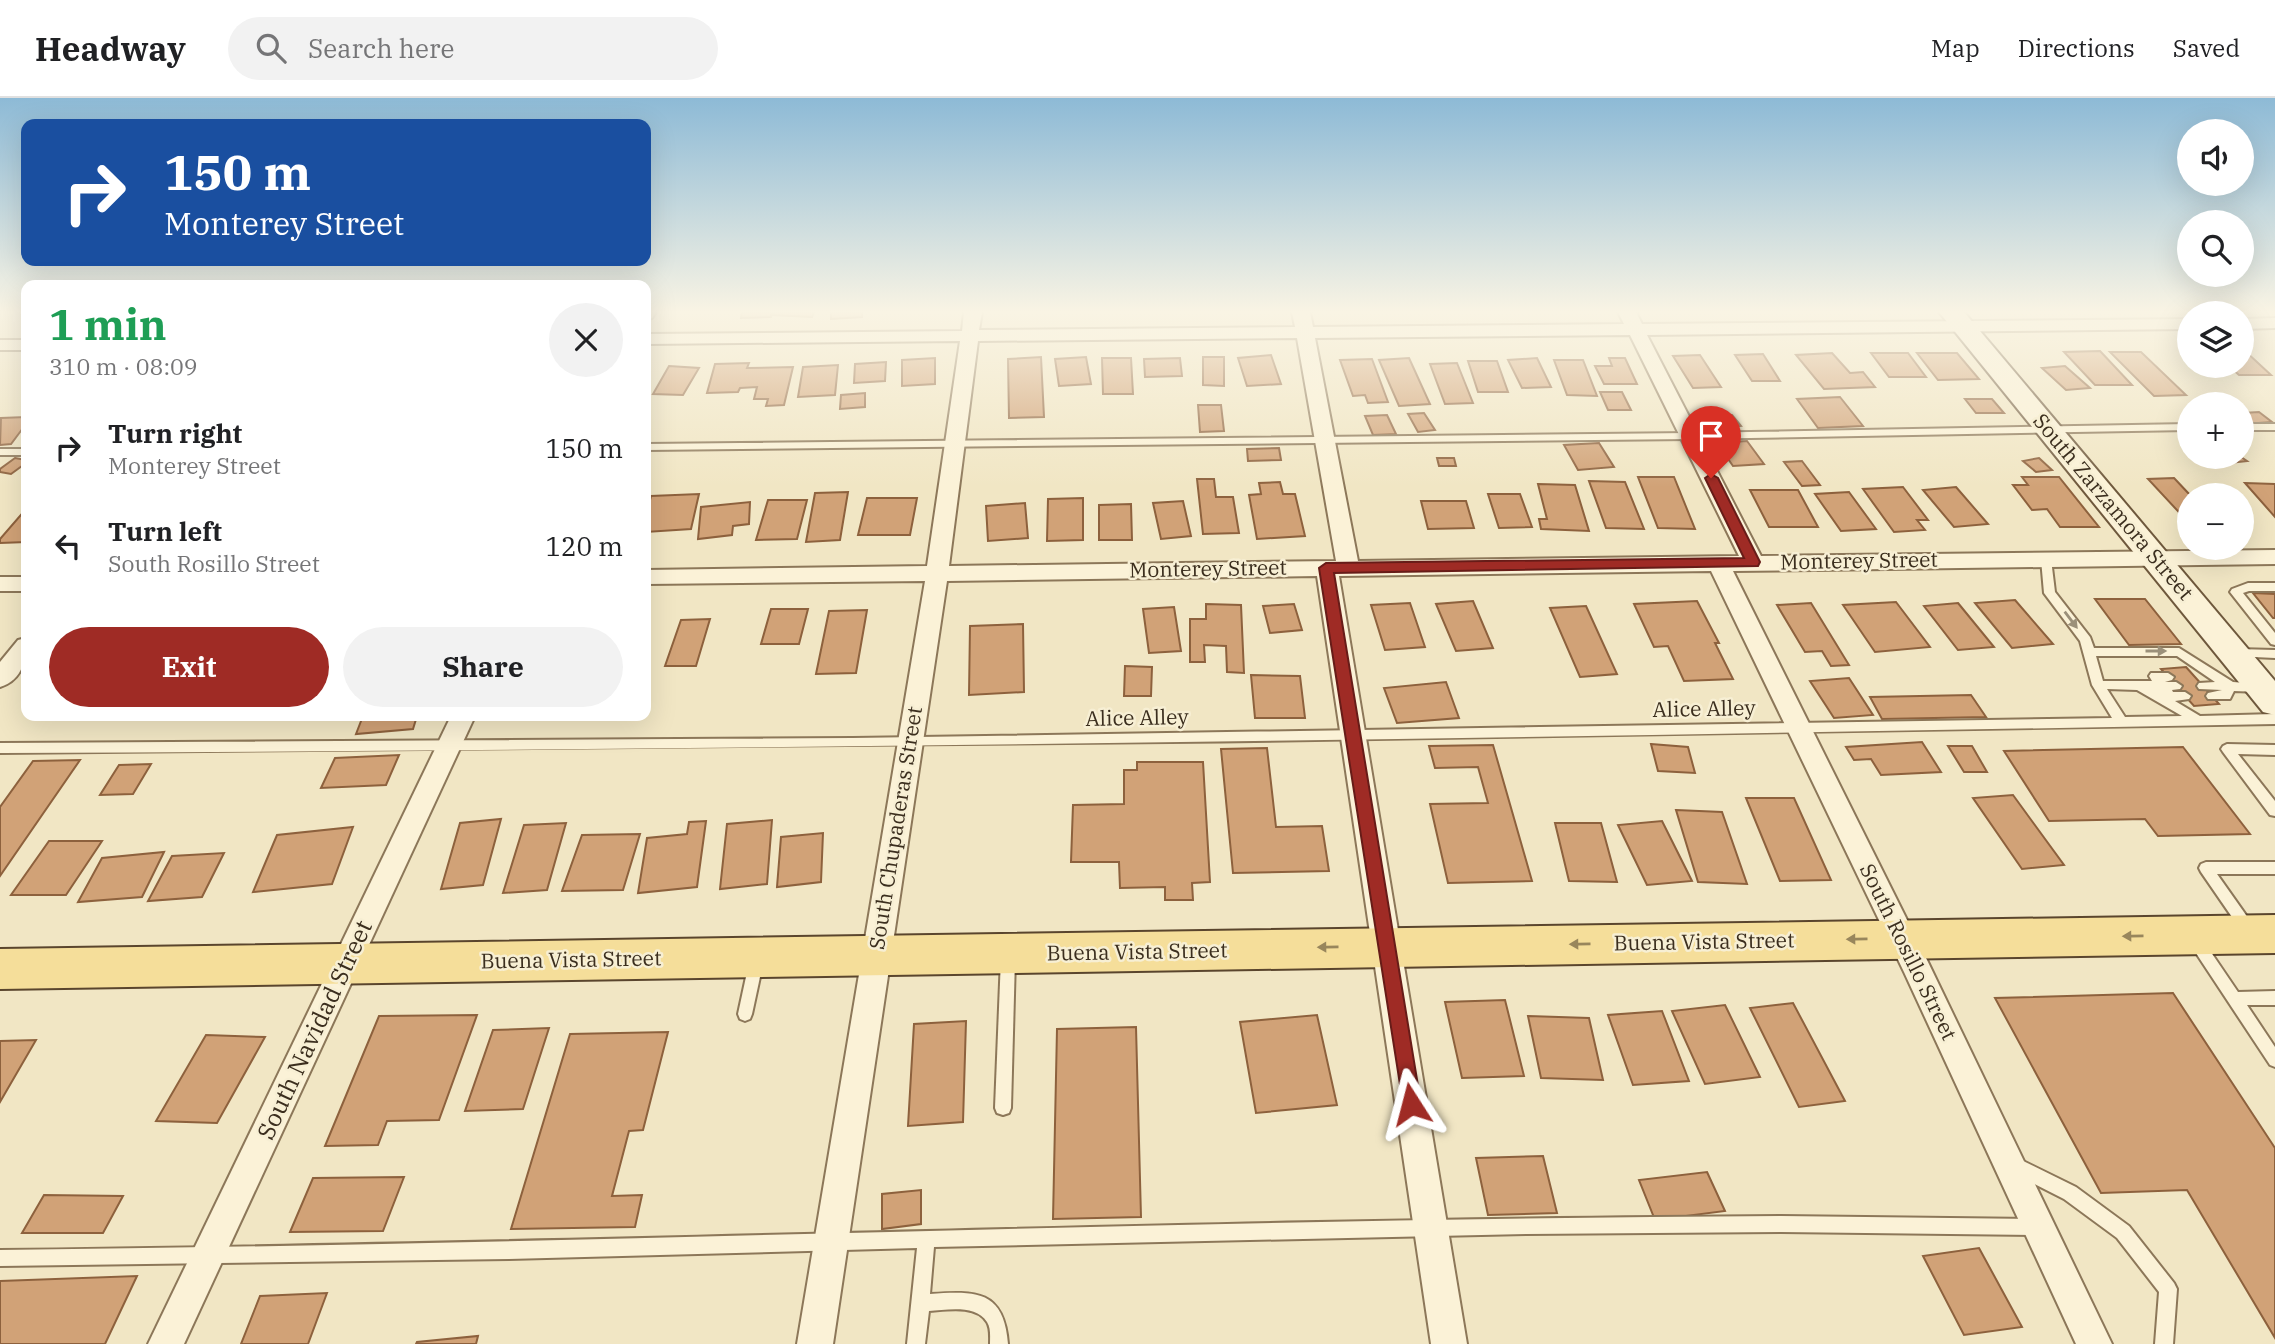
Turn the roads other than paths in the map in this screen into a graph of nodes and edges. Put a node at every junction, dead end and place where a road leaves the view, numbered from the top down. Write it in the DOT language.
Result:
graph roads {
  1 [pos="965,370"];
  2 [pos="1311,370"];
  3 [pos="1656,370"];
  4 [pos="1999,370"];
  5 [pos="2177,427"];
  6 [pos="2254,427"];
  7 [pos="2275,427"];
  8 [pos="2049,430"];
  9 [pos="1690,436"];
  10 [pos="1324,439"];
  11 [pos="956,442"];
  12 [pos="651,447"];
  13 [pos="0,452"];
  14 [pos="21,452"];
  15 [pos="2275,557"];
  16 [pos="2155,558"];
  17 [pos="2046,559"];
  18 [pos="1753,562"];
  19 [pos="1718,563"];
  20 [pos="1337,568"];
  21 [pos="936,573"];
  22 [pos="651,577"];
  23 [pos="0,584"];
  24 [pos="21,584"];
  25 [pos="2275,587"];
  26 [pos="2275,641"];
  27 [pos="21,652"];
  28 [pos="2088,652"];
  29 [pos="2233,653"];
  30 [pos="2275,654"];
  31 [pos="2193,676"];
  32 [pos="2216,676"];
  33 [pos="0,678"];
  34 [pos="2098,685"];
  35 [pos="2139,686"];
  36 [pos="2203,686"];
  37 [pos="2230,686"];
  38 [pos="2185,696"];
  39 [pos="2212,696"];
  40 [pos="2269,696"];
  41 [pos="2275,719"];
  42 [pos="2197,720"];
  43 [pos="461,721"];
  44 [pos="2121,721"];
  45 [pos="1799,726"];
  46 [pos="1355,735"];
  47 [pos="910,740"];
  48 [pos="448,747"];
  49 [pos="0,748"];
  50 [pos="2275,750"];
  51 [pos="2275,811"];
  52 [pos="2275,868"];
  53 [pos="2264,934"];
  54 [pos="2192,936"];
  55 [pos="1903,939"];
  56 [pos="1386,946"];
  57 [pos="1008,954"];
  58 [pos="876,956"];
  59 [pos="757,957"];
  60 [pos="347,963"];
  61 [pos="0,969"];
  62 [pos="2275,998"];
  63 [pos="2234,999"];
  64 [pos="745,1014"];
  65 [pos="2275,1060"];
  66 [pos="1003,1108"];
  67 [pos="2007,1161"];
  68 [pos="2039,1227"];
  69 [pos="1431,1228"];
  70 [pos="926,1241"];
  71 [pos="830,1244"];
  72 [pos="0,1258"];
  73 [pos="208,1258"];
  74 [pos="921,1303"];
  75 [pos="166,1344"];
  76 [pos="814,1344"];
  77 [pos="916,1344"];
  78 [pos="999,1344"];
  79 [pos="1449,1344"];
  80 [pos="2094,1344"];
  81 [pos="2164,1344"];
  1 -- 11 [label="street, South Chupaderas Street"];
  2 -- 10 [label="street"];
  3 -- 9 [label="street"];
  4 -- 8 [label="main road, South Zarzamora Street"];
  5 -- 8 [label="lane"];
  6 -- 7 [label="lane"];
  8 -- 9 [label="lane"];
  8 -- 16 [label="main road, South Zarzamora Street"];
  9 -- 10 [label="lane"];
  9 -- 18 [label="street"];
  10 -- 11 [label="lane"];
  10 -- 20 [label="street"];
  11 -- 12 [label="lane"];
  11 -- 21 [label="street, South Chupaderas Street"];
  13 -- 14 [label="lane"];
  15 -- 16 [label="street, Monterey Street"];
  16 -- 17 [label="street, Monterey Street"];
  16 -- 29 [label="main road, South Zarzamora Street"];
  17 -- 18 [label="street, Monterey Street"];
  17 -- 28 [label="lane, one-way"];
  18 -- 19 [label="street, Monterey Street"];
  19 -- 20 [label="street, Monterey Street"];
  19 -- 45 [label="street, South Rosillo Street"];
  20 -- 21 [label="street, Monterey Street"];
  20 -- 46 [label="street"];
  21 -- 22 [label="street, Monterey Street"];
  21 -- 47 [label="street, South Chupaderas Street"];
  23 -- 24 [label="street"];
  25 -- 26 [label="lane"];
  27 -- 33 [label="street"];
  28 -- 32 [label="lane, one-way"];
  28 -- 34 [label="lane"];
  29 -- 30 [label="lane"];
  29 -- 40 [label="main road, South Zarzamora Street"];
  31 -- 32 [label="lane"];
  32 -- 37 [label="lane"];
  34 -- 35 [label="lane"];
  34 -- 44 [label="lane"];
  35 -- 38 [label="lane"];
  35 -- 42 [label="lane"];
  36 -- 37 [label="lane"];
  37 -- 39 [label="lane"];
  37 -- 40 [label="lane"];
  41 -- 42 [label="lane, Alice Alley"];
  42 -- 44 [label="lane, Alice Alley"];
  43 -- 48 [label="street, South Navidad Street"];
  44 -- 45 [label="lane, Alice Alley"];
  45 -- 46 [label="lane, Alice Alley"];
  45 -- 55 [label="street, South Rosillo Street"];
  46 -- 47 [label="lane, Alice Alley"];
  46 -- 56 [label="street"];
  47 -- 48 [label="lane, Alice Alley"];
  47 -- 58 [label="street, South Chupaderas Street"];
  48 -- 49 [label="lane, Alice Alley"];
  48 -- 60 [label="street, South Navidad Street"];
  50 -- 51 [label="lane"];
  52 -- 53 [label="lane"];
  53 -- 54 [label="main road, Buena Vista Street"];
  54 -- 55 [label="main road, Buena Vista Street, one-way"];
  54 -- 63 [label="lane"];
  55 -- 56 [label="main road, Buena Vista Street, one-way"];
  55 -- 67 [label="street, South Rosillo Street"];
  56 -- 57 [label="main road, Buena Vista Street, one-way"];
  56 -- 69 [label="street"];
  57 -- 58 [label="main road, Buena Vista Street"];
  57 -- 66 [label="lane"];
  58 -- 59 [label="main road, Buena Vista Street"];
  58 -- 71 [label="street, South Chupaderas Street"];
  59 -- 60 [label="main road, Buena Vista Street"];
  59 -- 64 [label="lane"];
  60 -- 61 [label="main road, Buena Vista Street"];
  60 -- 73 [label="street, South Navidad Street"];
  62 -- 63 [label="lane"];
  63 -- 65 [label="lane"];
  67 -- 68 [label="street, South Rosillo Street"];
  67 -- 81 [label="lane"];
  68 -- 69 [label="lane"];
  68 -- 80 [label="street, South Rosillo Street"];
  69 -- 70 [label="lane"];
  69 -- 79 [label="street"];
  70 -- 71 [label="lane"];
  70 -- 74 [label="lane"];
  71 -- 73 [label="lane"];
  71 -- 76 [label="street, South Chupaderas Street"];
  72 -- 73 [label="lane"];
  73 -- 75 [label="street, South Navidad Street"];
  74 -- 77 [label="lane"];
  74 -- 78 [label="lane"];
}
